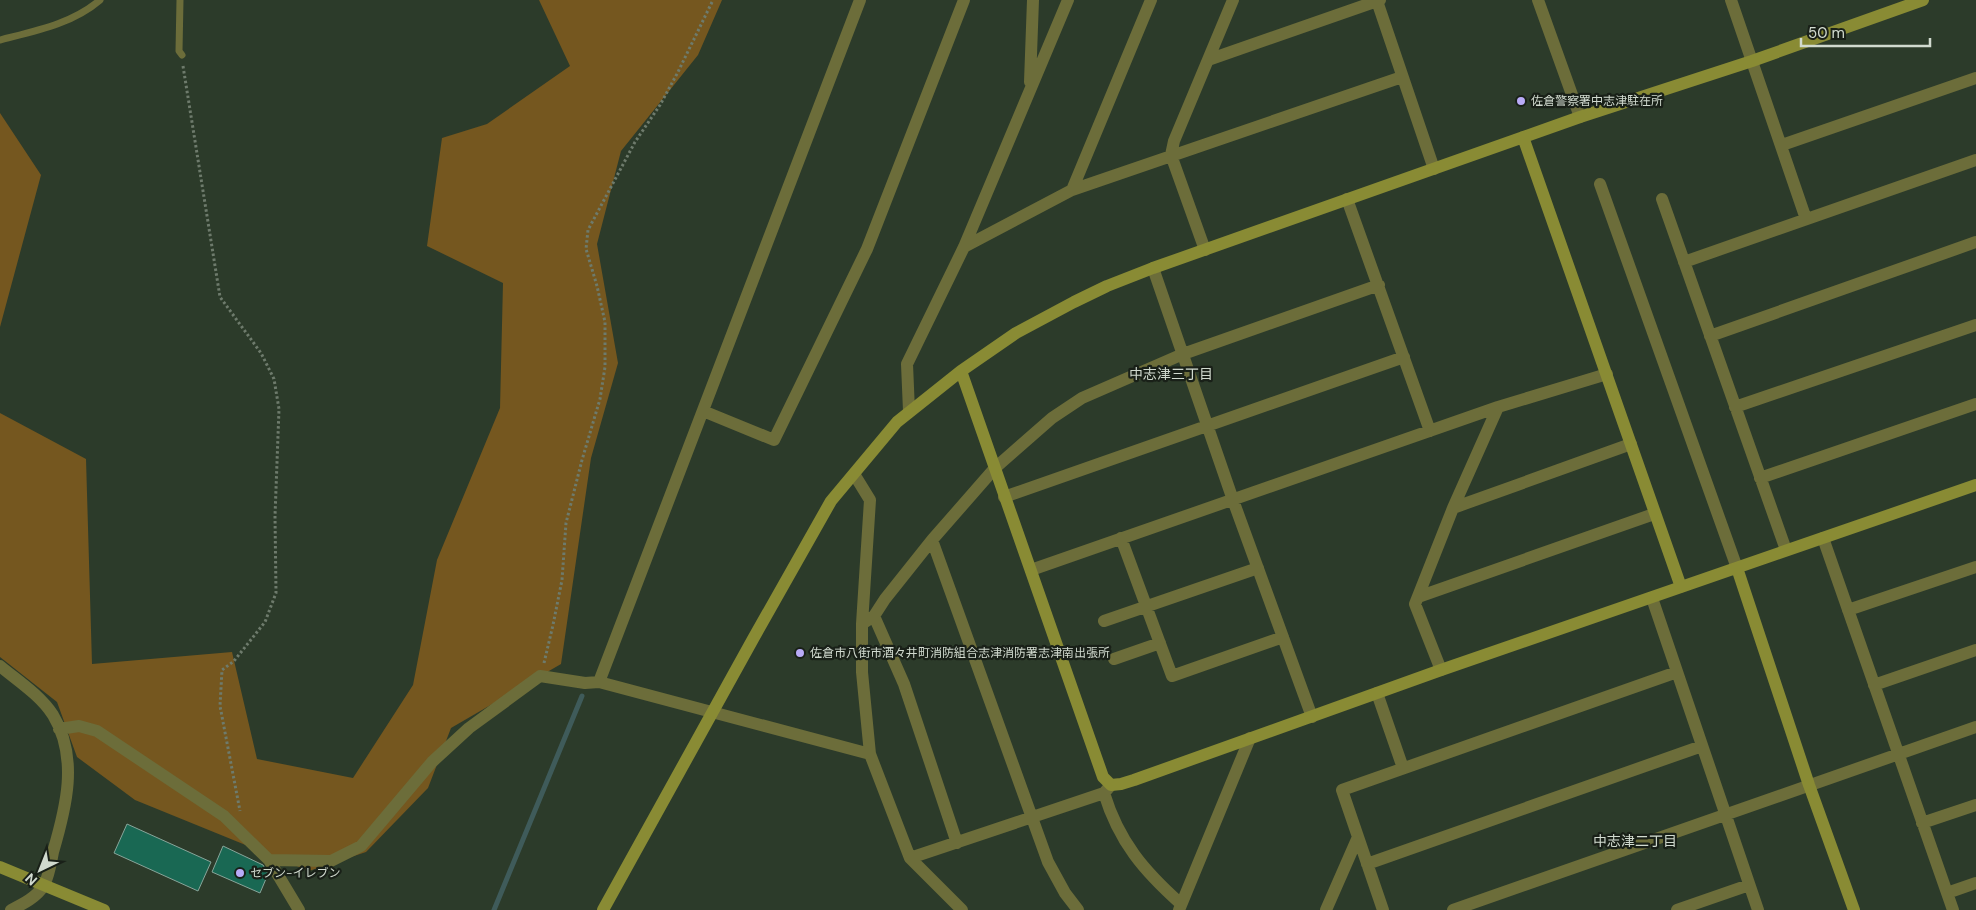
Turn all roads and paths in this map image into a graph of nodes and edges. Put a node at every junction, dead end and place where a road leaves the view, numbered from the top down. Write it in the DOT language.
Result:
graph roads {
  1 [pos="100,0"];
  2 [pos="180,0"];
  3 [pos="713,0"];
  4 [pos="860,0"];
  5 [pos="964,0"];
  6 [pos="1033,0"];
  7 [pos="1068,0"];
  8 [pos="1151,0"];
  9 [pos="1233,0"];
  10 [pos="1538,0"];
  11 [pos="1730,0"];
  12 [pos="1923,0"];
  13 [pos="1378,1"];
  14 [pos="0,40"];
  15 [pos="182,56"];
  16 [pos="1208,60"];
  17 [pos="1752,61"];
  18 [pos="1402,77"];
  19 [pos="1976,78"];
  20 [pos="1030,90"];
  21 [pos="1580,117"];
  22 [pos="1523,137"];
  23 [pos="1782,146"];
  24 [pos="1171,155"];
  25 [pos="1976,160"];
  26 [pos="1434,169"];
  27 [pos="1600,184"];
  28 [pos="1072,190"];
  29 [pos="1347,199"];
  30 [pos="1662,199"];
  31 [pos="1806,219"];
  32 [pos="1976,242"];
  33 [pos="964,247"];
  34 [pos="1205,250"];
  35 [pos="1684,262"];
  36 [pos="1153,268"];
  37 [pos="1378,286"];
  38 [pos="1976,325"];
  39 [pos="1710,336"];
  40 [pos="1183,354"];
  41 [pos="1404,357"];
  42 [pos="961,371"];
  43 [pos="1607,374"];
  44 [pos="1976,404"];
  45 [pos="1498,407"];
  46 [pos="1735,408"];
  47 [pos="703,411"];
  48 [pos="910,411"];
  49 [pos="1207,426"];
  50 [pos="1430,431"];
  51 [pos="1631,444"];
  52 [pos="995,468"];
  53 [pos="854,474"];
  54 [pos="1760,478"];
  55 [pos="1976,485"];
  56 [pos="1004,497"];
  57 [pos="1233,500"];
  58 [pos="1453,508"];
  59 [pos="1654,514"];
  60 [pos="1121,538"];
  61 [pos="1823,538"];
  62 [pos="932,540"];
  63 [pos="1786,550"];
  64 [pos="1976,567"];
  65 [pos="1258,568"];
  66 [pos="1737,568"];
  67 [pos="1031,570"];
  68 [pos="1681,587"];
  69 [pos="1418,597"];
  70 [pos="1652,598"];
  71 [pos="1146,606"];
  72 [pos="1848,610"];
  73 [pos="874,616"];
  74 [pos="1104,621"];
  75 [pos="862,624"];
  76 [pos="1283,637"];
  77 [pos="1160,643"];
  78 [pos="1976,650"];
  79 [pos="1114,659"];
  80 [pos="0,666"];
  81 [pos="1441,670"];
  82 [pos="1676,672"];
  83 [pos="540,676"];
  84 [pos="599,682"];
  85 [pos="1874,685"];
  86 [pos="1377,693"];
  87 [pos="712,711"];
  88 [pos="1312,717"];
  89 [pos="1976,727"];
  90 [pos="59,729"];
  91 [pos="1250,738"];
  92 [pos="1702,746"];
  93 [pos="870,754"];
  94 [pos="1898,754"];
  95 [pos="1403,768"];
  96 [pos="1809,785"];
  97 [pos="1108,789"];
  98 [pos="1976,805"];
  99 [pos="1726,814"];
  100 [pos="1031,817"];
  101 [pos="1922,823"];
  102 [pos="244,836"];
  103 [pos="1358,837"];
  104 [pos="957,843"];
  105 [pos="910,858"];
  106 [pos="268,860"];
  107 [pos="1367,864"];
  108 [pos="0,867"];
  109 [pos="1976,883"];
  110 [pos="44,884"];
  111 [pos="1750,885"];
  112 [pos="1947,893"];
  113 [pos="1180,907"];
  114 [pos="11,910"];
  115 [pos="104,910"];
  116 [pos="299,910"];
  117 [pos="603,910"];
  118 [pos="962,910"];
  119 [pos="1078,910"];
  120 [pos="1326,910"];
  121 [pos="1383,910"];
  122 [pos="1453,910"];
  123 [pos="1677,910"];
  124 [pos="1758,910"];
  125 [pos="1854,910"];
  126 [pos="1953,910"];
  1 -- 14 [label="lane"];
  2 -- 15 [label="lane"];
  3 -- 83 [label="path"];
  4 -- 47 [label="street"];
  5 -- 47 [label="street"];
  6 -- 20 [label="street"];
  7 -- 20 [label="street"];
  8 -- 28 [label="street"];
  9 -- 16 [label="street"];
  10 -- 21 [label="street"];
  11 -- 17 [label="street"];
  12 -- 17 [label="street"];
  13 -- 16 [label="street"];
  13 -- 18 [label="street"];
  15 -- 102 [label="path"];
  16 -- 24 [label="street"];
  17 -- 21 [label="street"];
  17 -- 23 [label="street"];
  18 -- 24 [label="street"];
  18 -- 26 [label="street"];
  19 -- 23 [label="street"];
  20 -- 33 [label="street"];
  21 -- 22 [label="street"];
  22 -- 26 [label="street"];
  22 -- 43 [label="street"];
  23 -- 31 [label="street"];
  24 -- 28 [label="street"];
  24 -- 34 [label="street"];
  25 -- 31 [label="street"];
  26 -- 29 [label="street"];
  27 -- 66 [label="street"];
  28 -- 33 [label="street"];
  29 -- 34 [label="street"];
  29 -- 37 [label="street"];
  30 -- 35 [label="street"];
  31 -- 35 [label="street"];
  32 -- 39 [label="street"];
  33 -- 48 [label="street"];
  34 -- 36 [label="street"];
  35 -- 39 [label="street"];
  36 -- 40 [label="street"];
  36 -- 42 [label="street"];
  37 -- 40 [label="street"];
  37 -- 41 [label="street"];
  38 -- 46 [label="street"];
  39 -- 46 [label="street"];
  40 -- 49 [label="street"];
  40 -- 52 [label="street"];
  41 -- 49 [label="street"];
  41 -- 50 [label="street"];
  42 -- 48 [label="street"];
  42 -- 52 [label="street"];
  43 -- 45 [label="street"];
  43 -- 51 [label="street"];
  44 -- 54 [label="street"];
  45 -- 50 [label="street"];
  45 -- 58 [label="street"];
  46 -- 54 [label="street"];
  47 -- 84 [label="street"];
  48 -- 53 [label="street"];
  49 -- 56 [label="street"];
  49 -- 57 [label="street"];
  50 -- 57 [label="street"];
  51 -- 58 [label="street"];
  51 -- 59 [label="street"];
  52 -- 56 [label="street"];
  52 -- 62 [label="street"];
  53 -- 75 [label="street"];
  53 -- 87 [label="street"];
  54 -- 63 [label="street"];
  55 -- 61 [label="street"];
  56 -- 67 [label="street"];
  57 -- 60 [label="street"];
  57 -- 65 [label="street"];
  58 -- 69 [label="street"];
  59 -- 68 [label="street"];
  59 -- 69 [label="street"];
  60 -- 67 [label="street"];
  60 -- 71 [label="street"];
  61 -- 63 [label="street"];
  61 -- 72 [label="street"];
  62 -- 73 [label="street"];
  62 -- 100 [label="street"];
  63 -- 66 [label="street"];
  64 -- 72 [label="street"];
  65 -- 71 [label="street"];
  65 -- 76 [label="street"];
  66 -- 68 [label="street"];
  66 -- 96 [label="street"];
  67 -- 97 [label="street"];
  68 -- 70 [label="street"];
  69 -- 81 [label="street"];
  70 -- 81 [label="street"];
  70 -- 82 [label="street"];
  71 -- 74 [label="street"];
  71 -- 77 [label="street"];
  72 -- 85 [label="street"];
  73 -- 75 [label="street"];
  73 -- 104 [label="street"];
  75 -- 93 [label="street"];
  76 -- 77 [label="street"];
  76 -- 88 [label="street"];
  77 -- 79 [label="street"];
  78 -- 85 [label="street"];
  80 -- 90 [label="street"];
  81 -- 86 [label="street"];
  82 -- 92 [label="street"];
  82 -- 95 [label="street"];
  83 -- 84 [label="street"];
  83 -- 106 [label="street"];
  84 -- 87 [label="street"];
  85 -- 94 [label="street"];
  86 -- 88 [label="street"];
  86 -- 95 [label="street"];
  87 -- 93 [label="street"];
  87 -- 117 [label="street"];
  88 -- 91 [label="street"];
  89 -- 94 [label="street"];
  90 -- 102 [label="street"];
  90 -- 110 [label="street"];
  91 -- 97 [label="street"];
  91 -- 113 [label="street"];
  92 -- 99 [label="street"];
  92 -- 107 [label="street"];
  93 -- 105 [label="street"];
  94 -- 96 [label="street"];
  94 -- 101 [label="street"];
  95 -- 103 [label="street"];
  96 -- 99 [label="street"];
  96 -- 125 [label="street"];
  97 -- 100 [label="street"];
  97 -- 113 [label="street"];
  98 -- 101 [label="street"];
  99 -- 111 [label="street"];
  99 -- 122 [label="street"];
  100 -- 104 [label="street"];
  100 -- 119 [label="street"];
  101 -- 112 [label="street"];
  102 -- 106 [label="street"];
  103 -- 107 [label="street"];
  103 -- 120 [label="street"];
  104 -- 105 [label="street"];
  105 -- 118 [label="street"];
  106 -- 116 [label="street"];
  107 -- 121 [label="street"];
  108 -- 110 [label="street"];
  109 -- 112 [label="street"];
  110 -- 114 [label="street"];
  110 -- 115 [label="street"];
  111 -- 123 [label="street"];
  111 -- 124 [label="street"];
  112 -- 126 [label="street"];
}
